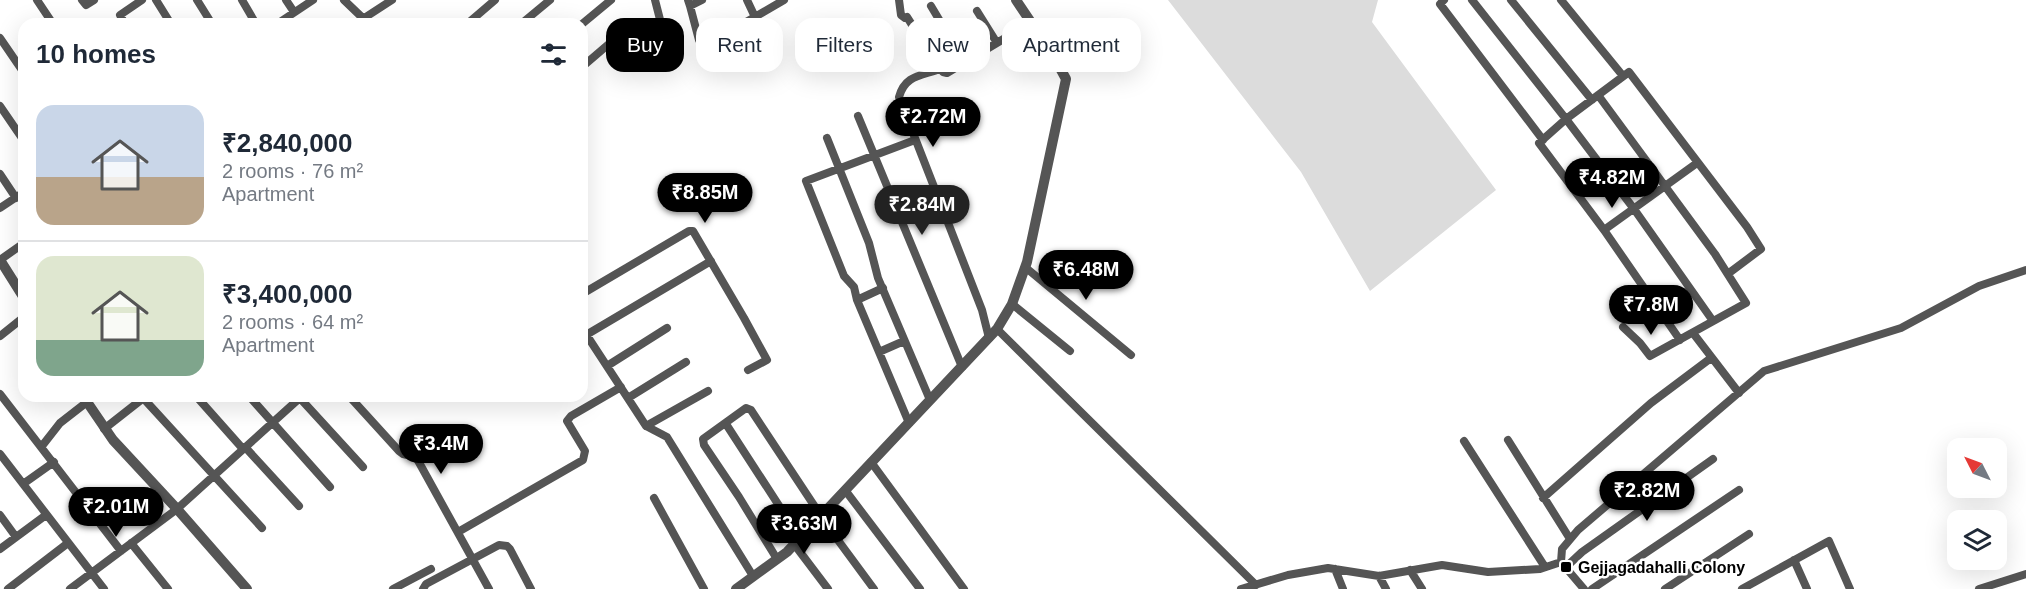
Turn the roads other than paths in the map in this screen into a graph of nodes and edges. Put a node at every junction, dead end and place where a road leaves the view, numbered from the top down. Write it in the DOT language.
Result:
graph roads {
  1 [pos="37,0"];
  2 [pos="82,0"];
  3 [pos="94,0"];
  4 [pos="142,0"];
  5 [pos="156,0"];
  6 [pos="197,0"];
  7 [pos="242,0"];
  8 [pos="286,0"];
  9 [pos="313,0"];
  10 [pos="344,0"];
  11 [pos="392,0"];
  12 [pos="495,0"];
  13 [pos="550,0"];
  14 [pos="611,0"];
  15 [pos="655,0"];
  16 [pos="702,0"];
  17 [pos="747,0"];
  18 [pos="784,0"];
  19 [pos="899,0"];
  20 [pos="1016,0"];
  21 [pos="1444,0"];
  22 [pos="1472,0"];
  23 [pos="1511,0"];
  24 [pos="1561,0"];
  25 [pos="689,3"];
  26 [pos="931,6"];
  27 [pos="977,11"];
  28 [pos="294,12"];
  29 [pos="754,17"];
  30 [pos="49,18"];
  31 [pos="122,18"];
  32 [pos="167,18"];
  33 [pos="208,18"];
  34 [pos="252,18"];
  35 [pos="286,18"];
  36 [pos="363,18"];
  37 [pos="370,18"];
  38 [pos="474,18"];
  39 [pos="528,18"];
  40 [pos="660,18"];
  41 [pos="908,18"];
  42 [pos="938,18"];
  43 [pos="1027,18"];
  44 [pos="588,19"];
  45 [pos="696,29"];
  46 [pos="0,38"];
  47 [pos="1002,40"];
  48 [pos="997,43"];
  49 [pos="606,46"];
  50 [pos="990,47"];
  51 [pos="588,62"];
  52 [pos="18,64"];
  53 [pos="932,72"];
  54 [pos="1062,72"];
  55 [pos="1623,76"];
  56 [pos="1595,98"];
  57 [pos="0,106"];
  58 [pos="858,116"];
  59 [pos="1566,119"];
  60 [pos="18,132"];
  61 [pos="827,138"];
  62 [pos="915,140"];
  63 [pos="1543,140"];
  64 [pos="873,154"];
  65 [pos="1697,163"];
  66 [pos="839,168"];
  67 [pos="0,174"];
  68 [pos="1666,186"];
  69 [pos="16,198"];
  70 [pos="0,208"];
  71 [pos="1634,209"];
  72 [pos="1604,230"];
  73 [pos="18,248"];
  74 [pos="711,261"];
  75 [pos="1,263"];
  76 [pos="1025,267"];
  77 [pos="2026,270"];
  78 [pos="1729,273"];
  79 [pos="883,288"];
  80 [pos="18,289"];
  81 [pos="588,290"];
  82 [pos="857,300"];
  83 [pos="1012,304"];
  84 [pos="1713,321"];
  85 [pos="18,322"];
  86 [pos="1623,327"];
  87 [pos="668,328"];
  88 [pos="997,329"];
  89 [pos="588,330"];
  90 [pos="1693,333"];
  91 [pos="0,336"];
  92 [pos="588,338"];
  93 [pos="989,338"];
  94 [pos="904,340"];
  95 [pos="1680,340"];
  96 [pos="1070,351"];
  97 [pos="879,352"];
  98 [pos="1131,355"];
  99 [pos="1711,358"];
  100 [pos="686,362"];
  101 [pos="607,366"];
  102 [pos="962,367"];
  103 [pos="748,370"];
  104 [pos="621,387"];
  105 [pos="708,391"];
  106 [pos="1738,393"];
  107 [pos="0,394"];
  108 [pos="628,398"];
  109 [pos="930,400"];
  110 [pos="82,402"];
  111 [pos="87,402"];
  112 [pos="139,402"];
  113 [pos="149,402"];
  114 [pos="202,402"];
  115 [pos="254,402"];
  116 [pos="294,402"];
  117 [pos="305,402"];
  118 [pos="354,402"];
  119 [pos="272,422"];
  120 [pos="909,423"];
  121 [pos="726,424"];
  122 [pos="646,426"];
  123 [pos="104,429"];
  124 [pos="1508,440"];
  125 [pos="1464,441"];
  126 [pos="42,446"];
  127 [pos="244,448"];
  128 [pos="0,454"];
  129 [pos="1713,459"];
  130 [pos="54,462"];
  131 [pos="871,462"];
  132 [pos="363,467"];
  133 [pos="213,476"];
  134 [pos="23,484"];
  135 [pos="330,487"];
  136 [pos="845,490"];
  137 [pos="1739,490"];
  138 [pos="654,498"];
  139 [pos="1544,498"];
  140 [pos="298,506"];
  141 [pos="177,509"];
  142 [pos="0,515"];
  143 [pos="46,515"];
  144 [pos="821,515"];
  145 [pos="262,528"];
  146 [pos="458,531"];
  147 [pos="1749,534"];
  148 [pos="16,537"];
  149 [pos="1570,539"];
  150 [pos="797,541"];
  151 [pos="68,543"];
  152 [pos="131,543"];
  153 [pos="0,549"];
  154 [pos="121,551"];
  155 [pos="473,558"];
  156 [pos="777,559"];
  157 [pos="1794,560"];
  158 [pos="1563,564"];
  159 [pos="1545,567"];
  160 [pos="431,568"];
  161 [pos="1335,569"];
  162 [pos="1410,570"];
  163 [pos="92,573"];
  164 [pos="2026,574"];
  165 [pos="753,576"];
  166 [pos="1379,576"];
  167 [pos="1256,585"];
  168 [pos="8,589"];
  169 [pos="70,589"];
  170 [pos="104,589"];
  171 [pos="168,589"];
  172 [pos="247,589"];
  173 [pos="393,589"];
  174 [pos="423,589"];
  175 [pos="489,589"];
  176 [pos="531,589"];
  177 [pos="704,589"];
  178 [pos="736,589"];
  179 [pos="828,589"];
  180 [pos="874,589"];
  181 [pos="920,589"];
  182 [pos="964,589"];
  183 [pos="1241,589"];
  184 [pos="1343,589"];
  185 [pos="1386,589"];
  186 [pos="1422,589"];
  187 [pos="1584,589"];
  188 [pos="1592,589"];
  189 [pos="1665,589"];
  190 [pos="1742,589"];
  191 [pos="1807,589"];
  192 [pos="1850,589"];
  193 [pos="1979,589"];
  1 -- 30 [label="street"];
  2 -- 3 [label="street"];
  4 -- 31 [label="street"];
  5 -- 32 [label="street"];
  6 -- 33 [label="street"];
  7 -- 34 [label="street"];
  8 -- 28 [label="street"];
  9 -- 28 [label="street"];
  10 -- 36 [label="street"];
  11 -- 37 [label="street"];
  12 -- 38 [label="street"];
  13 -- 39 [label="street"];
  14 -- 44 [label="street"];
  15 -- 40 [label="street"];
  16 -- 25 [label="street"];
  17 -- 29 [label="street"];
  18 -- 29 [label="street"];
  19 -- 41 [label="street"];
  20 -- 43 [label="street"];
  21 -- 63 [label="street"];
  22 -- 59 [label="street"];
  23 -- 56 [label="street"];
  24 -- 55 [label="street"];
  25 -- 45 [label="street"];
  26 -- 42 [label="street"];
  27 -- 48 [label="street"];
  28 -- 35 [label="street"];
  46 -- 52 [label="street"];
  47 -- 48 [label="street"];
  48 -- 50 [label="street"];
  49 -- 51 [label="street"];
  53 -- 62 [label="street"];
  54 -- 76 [label="street"];
  55 -- 56 [label="street"];
  55 -- 65 [label="street"];
  56 -- 59 [label="street"];
  56 -- 68 [label="street"];
  57 -- 60 [label="street"];
  58 -- 64 [label="street"];
  59 -- 63 [label="street"];
  59 -- 71 [label="street"];
  61 -- 66 [label="street"];
  62 -- 64 [label="street"];
  62 -- 93 [label="street"];
  63 -- 72 [label="street"];
  64 -- 66 [label="street"];
  64 -- 102 [label="street"];
  65 -- 68 [label="street"];
  65 -- 78 [label="street"];
  66 -- 79 [label="street"];
  66 -- 82 [label="street"];
  67 -- 69 [label="street"];
  68 -- 71 [label="street"];
  68 -- 78 [label="street"];
  69 -- 70 [label="street"];
  71 -- 72 [label="street"];
  71 -- 84 [label="street"];
  72 -- 95 [label="street"];
  73 -- 75 [label="street"];
  74 -- 81 [label="street"];
  74 -- 89 [label="street"];
  74 -- 103 [label="street"];
  75 -- 80 [label="street"];
  76 -- 83 [label="street"];
  76 -- 98 [label="street"];
  77 -- 106 [label="street"];
  78 -- 84 [label="street"];
  79 -- 82 [label="street"];
  79 -- 94 [label="street"];
  82 -- 97 [label="street"];
  83 -- 88 [label="street"];
  83 -- 96 [label="street"];
  84 -- 90 [label="street"];
  85 -- 91 [label="street"];
  86 -- 95 [label="street"];
  87 -- 101 [label="street"];
  88 -- 93 [label="street"];
  88 -- 167 [label="street"];
  90 -- 95 [label="street"];
  90 -- 99 [label="street"];
  92 -- 101 [label="street"];
  93 -- 102 [label="street"];
  94 -- 97 [label="street"];
  94 -- 109 [label="street"];
  97 -- 120 [label="street"];
  99 -- 106 [label="street"];
  99 -- 139 [label="street"];
  100 -- 108 [label="street"];
  101 -- 104 [label="street"];
  102 -- 109 [label="street"];
  104 -- 108 [label="street"];
  104 -- 146 [label="street"];
  105 -- 122 [label="street"];
  106 -- 149 [label="street"];
  107 -- 126 [label="street"];
  108 -- 122 [label="street"];
  109 -- 120 [label="street"];
  110 -- 126 [label="street"];
  111 -- 123 [label="street"];
  112 -- 123 [label="street"];
  113 -- 133 [label="street"];
  114 -- 127 [label="street"];
  115 -- 119 [label="street"];
  116 -- 119 [label="street"];
  117 -- 132 [label="street"];
  118 -- 146 [label="street"];
  119 -- 127 [label="street"];
  119 -- 135 [label="street"];
  120 -- 131 [label="street"];
  121 -- 144 [label="street"];
  121 -- 150 [label="street"];
  121 -- 156 [label="street"];
  122 -- 165 [label="street"];
  123 -- 141 [label="street"];
  124 -- 139 [label="street"];
  125 -- 159 [label="street"];
  126 -- 130 [label="street"];
  127 -- 133 [label="street"];
  127 -- 140 [label="street"];
  128 -- 134 [label="street"];
  129 -- 158 [label="street"];
  130 -- 134 [label="street"];
  130 -- 154 [label="street"];
  131 -- 136 [label="street"];
  131 -- 182 [label="street"];
  133 -- 141 [label="street"];
  133 -- 145 [label="street"];
  134 -- 143 [label="street"];
  136 -- 144 [label="street"];
  136 -- 181 [label="street"];
  137 -- 188 [label="street"];
  138 -- 177 [label="street"];
  139 -- 149 [label="street"];
  141 -- 152 [label="street"];
  141 -- 172 [label="street"];
  142 -- 148 [label="street"];
  143 -- 148 [label="street"];
  143 -- 151 [label="street"];
  144 -- 150 [label="street"];
  144 -- 180 [label="street"];
  146 -- 155 [label="street"];
  147 -- 189 [label="street"];
  148 -- 153 [label="street"];
  149 -- 158 [label="street"];
  150 -- 156 [label="street"];
  150 -- 179 [label="street"];
  151 -- 163 [label="street"];
  151 -- 168 [label="street"];
  152 -- 154 [label="street"];
  152 -- 171 [label="street"];
  154 -- 163 [label="street"];
  155 -- 174 [label="street"];
  155 -- 175 [label="street"];
  155 -- 176 [label="street"];
  156 -- 165 [label="street"];
  157 -- 190 [label="street"];
  157 -- 191 [label="street"];
  157 -- 192 [label="street"];
  158 -- 159 [label="street"];
  158 -- 187 [label="street"];
  159 -- 162 [label="street"];
  160 -- 173 [label="street"];
  161 -- 166 [label="street"];
  161 -- 167 [label="street"];
  161 -- 184 [label="street"];
  162 -- 166 [label="street"];
  162 -- 186 [label="street"];
  163 -- 169 [label="street"];
  163 -- 170 [label="street"];
  164 -- 193 [label="street"];
  165 -- 178 [label="street"];
  166 -- 185 [label="street"];
  167 -- 183 [label="street"];
}
